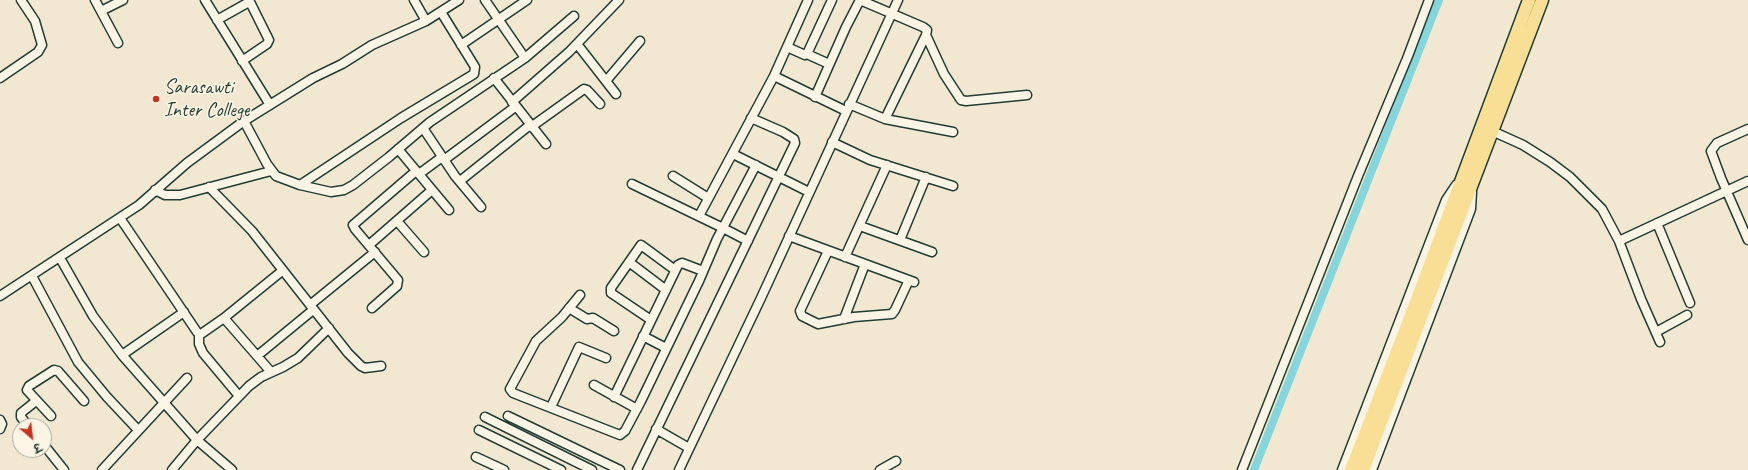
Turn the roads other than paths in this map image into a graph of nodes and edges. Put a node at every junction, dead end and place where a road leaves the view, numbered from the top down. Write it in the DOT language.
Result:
graph roads {
  1 [pos="21,0"];
  2 [pos="95,0"];
  3 [pos="205,0"];
  4 [pos="414,0"];
  5 [pos="459,0"];
  6 [pos="485,0"];
  7 [pos="527,0"];
  8 [pos="619,0"];
  9 [pos="808,0"];
  10 [pos="832,0"];
  11 [pos="860,0"];
  12 [pos="898,0"];
  13 [pos="1429,0"];
  14 [pos="1542,0"];
  15 [pos="117,1"];
  16 [pos="249,1"];
  17 [pos="1528,3"];
  18 [pos="101,12"];
  19 [pos="441,12"];
  20 [pos="892,14"];
  21 [pos="574,16"];
  22 [pos="217,20"];
  23 [pos="499,20"];
  24 [pos="426,21"];
  25 [pos="926,35"];
  26 [pos="640,41"];
  27 [pos="118,43"];
  28 [pos="577,44"];
  29 [pos="461,46"];
  30 [pos="787,47"];
  31 [pos="807,54"];
  32 [pos="525,58"];
  33 [pos="242,61"];
  34 [pos="829,64"];
  35 [pos="774,76"];
  36 [pos="0,78"];
  37 [pos="494,78"];
  38 [pos="606,81"];
  39 [pos="616,94"];
  40 [pos="1027,95"];
  41 [pos="815,97"];
  42 [pos="513,104"];
  43 [pos="600,104"];
  44 [pos="270,105"];
  45 [pos="848,108"];
  46 [pos="751,118"];
  47 [pos="885,119"];
  48 [pos="244,121"];
  49 [pos="531,126"];
  50 [pos="423,128"];
  51 [pos="1748,129"];
  52 [pos="1492,131"];
  53 [pos="953,132"];
  54 [pos="832,142"];
  55 [pos="546,144"];
  56 [pos="398,149"];
  57 [pos="733,154"];
  58 [pos="443,158"];
  59 [pos="756,165"];
  60 [pos="887,165"];
  61 [pos="271,171"];
  62 [pos="418,172"];
  63 [pos="673,176"];
  64 [pos="779,176"];
  65 [pos="926,177"];
  66 [pos="1468,179"];
  67 [pos="460,181"];
  68 [pos="1748,181"];
  69 [pos="632,184"];
  70 [pos="300,185"];
  71 [pos="953,186"];
  72 [pos="209,187"];
  73 [pos="155,190"];
  74 [pos="432,190"];
  75 [pos="1727,191"];
  76 [pos="809,192"];
  77 [pos="708,198"];
  78 [pos="481,207"];
  79 [pos="449,210"];
  80 [pos="699,216"];
  81 [pos="120,218"];
  82 [pos="397,221"];
  83 [pos="1657,223"];
  84 [pos="860,226"];
  85 [pos="723,228"];
  86 [pos="789,236"];
  87 [pos="900,240"];
  88 [pos="1748,240"];
  89 [pos="748,241"];
  90 [pos="1619,241"];
  91 [pos="369,245"];
  92 [pos="828,251"];
  93 [pos="375,252"];
  94 [pos="424,252"];
  95 [pos="932,252"];
  96 [pos="845,257"];
  97 [pos="60,258"];
  98 [pos="629,262"];
  99 [pos="865,264"];
  100 [pos="675,270"];
  101 [pos="282,271"];
  102 [pos="703,271"];
  103 [pos="32,276"];
  104 [pos="666,290"];
  105 [pos="580,295"];
  106 [pos="0,296"];
  107 [pos="1690,303"];
  108 [pos="312,307"];
  109 [pos="372,308"];
  110 [pos="569,308"];
  111 [pos="184,312"];
  112 [pos="1687,315"];
  113 [pos="224,318"];
  114 [pos="844,319"];
  115 [pos="1416,319"];
  116 [pos="651,320"];
  117 [pos="328,328"];
  118 [pos="614,331"];
  119 [pos="1656,332"];
  120 [pos="199,334"];
  121 [pos="643,336"];
  122 [pos="1660,342"];
  123 [pos="666,348"];
  124 [pos="122,355"];
  125 [pos="257,356"];
  126 [pos="606,358"];
  127 [pos="381,366"];
  128 [pos="271,372"];
  129 [pos="187,378"];
  130 [pos="594,385"];
  131 [pos="238,396"];
  132 [pos="614,397"];
  133 [pos="84,400"];
  134 [pos="36,401"];
  135 [pos="164,403"];
  136 [pos="551,407"];
  137 [pos="637,408"];
  138 [pos="51,416"];
  139 [pos="508,416"];
  140 [pos="485,417"];
  141 [pos="22,418"];
  142 [pos="0,420"];
  143 [pos="0,429"];
  144 [pos="656,429"];
  145 [pos="138,430"];
  146 [pos="479,430"];
  147 [pos="197,440"];
  148 [pos="690,448"];
  149 [pos="52,456"];
  150 [pos="476,457"];
  151 [pos="896,461"];
  152 [pos="64,470"];
  153 [pos="102,470"];
  154 [pos="172,470"];
  155 [pos="232,470"];
  156 [pos="504,470"];
  157 [pos="561,470"];
  158 [pos="592,470"];
  159 [pos="620,470"];
  160 [pos="637,470"];
  161 [pos="679,470"];
  162 [pos="880,470"];
  163 [pos="1242,470"];
  164 [pos="1342,470"];
  165 [pos="1351,470"];
  166 [pos="1363,470"];
  167 [pos="1372,470"];
  1 -- 36 [label="street"];
  2 -- 18 [label="street"];
  3 -- 22 [label="street"];
  4 -- 24 [label="street"];
  5 -- 19 [label="street"];
  6 -- 23 [label="street"];
  7 -- 23 [label="street"];
  8 -- 28 [label="street"];
  9 -- 30 [label="street"];
  10 -- 31 [label="street"];
  11 -- 20 [label="street"];
  11 -- 34 [label="street"];
  12 -- 20 [label="street"];
  13 -- 163 [label="street"];
  14 -- 52 [label="highway"];
  15 -- 18 [label="street"];
  16 -- 22 [label="street"];
  16 -- 33 [label="street"];
  17 -- 66 [label="highway"];
  18 -- 27 [label="street"];
  19 -- 24 [label="street"];
  19 -- 29 [label="street"];
  20 -- 25 [label="street"];
  20 -- 45 [label="street"];
  21 -- 32 [label="street"];
  22 -- 33 [label="street"];
  23 -- 29 [label="street"];
  23 -- 32 [label="street"];
  24 -- 44 [label="street"];
  25 -- 40 [label="street"];
  25 -- 47 [label="street"];
  26 -- 38 [label="street"];
  28 -- 38 [label="street"];
  28 -- 42 [label="street"];
  29 -- 70 [label="street"];
  30 -- 31 [label="street"];
  30 -- 35 [label="street"];
  31 -- 34 [label="street"];
  32 -- 37 [label="street"];
  33 -- 44 [label="street"];
  34 -- 41 [label="street"];
  35 -- 41 [label="street"];
  35 -- 46 [label="street"];
  37 -- 42 [label="street"];
  37 -- 50 [label="street"];
  38 -- 39 [label="street"];
  41 -- 45 [label="street"];
  42 -- 49 [label="street"];
  42 -- 58 [label="street"];
  43 -- 49 [label="street"];
  44 -- 48 [label="street"];
  45 -- 47 [label="street"];
  45 -- 54 [label="street"];
  46 -- 57 [label="street"];
  46 -- 64 [label="street"];
  47 -- 53 [label="street"];
  48 -- 61 [label="street"];
  48 -- 73 [label="street"];
  49 -- 55 [label="street"];
  49 -- 67 [label="street"];
  50 -- 56 [label="street"];
  50 -- 58 [label="street"];
  51 -- 75 [label="street"];
  52 -- 66 [label="highway"];
  52 -- 90 [label="street"];
  54 -- 60 [label="street"];
  54 -- 76 [label="street"];
  56 -- 62 [label="street"];
  56 -- 70 [label="street"];
  57 -- 59 [label="street"];
  57 -- 77 [label="street"];
  58 -- 62 [label="street"];
  58 -- 67 [label="street"];
  59 -- 64 [label="street"];
  59 -- 85 [label="street"];
  60 -- 65 [label="street"];
  60 -- 84 [label="street"];
  61 -- 70 [label="street"];
  61 -- 72 [label="street"];
  62 -- 74 [label="street"];
  62 -- 91 [label="street"];
  63 -- 77 [label="street"];
  64 -- 76 [label="street"];
  64 -- 89 [label="street"];
  65 -- 71 [label="street"];
  65 -- 87 [label="street"];
  66 -- 115 [label="highway"];
  66 -- 164 [label="street"];
  66 -- 167 [label="street"];
  67 -- 78 [label="street"];
  68 -- 75 [label="street"];
  69 -- 80 [label="street"];
  72 -- 73 [label="street"];
  72 -- 101 [label="street"];
  73 -- 81 [label="street"];
  74 -- 79 [label="street"];
  74 -- 82 [label="street"];
  75 -- 83 [label="street"];
  75 -- 88 [label="street"];
  76 -- 86 [label="street"];
  77 -- 80 [label="street"];
  80 -- 85 [label="street"];
  81 -- 97 [label="street"];
  81 -- 111 [label="street"];
  82 -- 91 [label="street"];
  82 -- 94 [label="street"];
  83 -- 90 [label="street"];
  83 -- 107 [label="street"];
  84 -- 87 [label="street"];
  84 -- 96 [label="street"];
  85 -- 89 [label="street"];
  85 -- 102 [label="street"];
  86 -- 92 [label="street"];
  86 -- 148 [label="street"];
  87 -- 95 [label="street"];
  89 -- 144 [label="street"];
  90 -- 119 [label="street"];
  91 -- 93 [label="street"];
  92 -- 96 [label="street"];
  92 -- 114 [label="street"];
  93 -- 108 [label="street"];
  93 -- 109 [label="street"];
  96 -- 99 [label="street"];
  97 -- 103 [label="street"];
  97 -- 124 [label="street"];
  98 -- 100 [label="street"];
  98 -- 104 [label="street"];
  98 -- 116 [label="street"];
  99 -- 114 [label="street"];
  99 -- 114 [label="street"];
  100 -- 102 [label="street"];
  100 -- 104 [label="street"];
  101 -- 108 [label="street"];
  101 -- 113 [label="street"];
  102 -- 123 [label="street"];
  103 -- 106 [label="street"];
  103 -- 145 [label="street"];
  104 -- 116 [label="street"];
  105 -- 110 [label="street"];
  108 -- 117 [label="street"];
  108 -- 125 [label="street"];
  110 -- 118 [label="street"];
  110 -- 136 [label="street"];
  111 -- 120 [label="street"];
  111 -- 124 [label="street"];
  112 -- 119 [label="street"];
  113 -- 120 [label="street"];
  113 -- 125 [label="street"];
  115 -- 165 [label="highway"];
  115 -- 166 [label="highway"];
  116 -- 121 [label="street"];
  117 -- 127 [label="street"];
  117 -- 128 [label="street"];
  119 -- 122 [label="street"];
  120 -- 131 [label="street"];
  121 -- 123 [label="street"];
  121 -- 132 [label="street"];
  123 -- 137 [label="street"];
  124 -- 135 [label="street"];
  125 -- 128 [label="street"];
  126 -- 136 [label="street"];
  128 -- 131 [label="street"];
  129 -- 135 [label="street"];
  130 -- 132 [label="street"];
  131 -- 147 [label="street"];
  132 -- 137 [label="street"];
  133 -- 134 [label="street"];
  134 -- 138 [label="street"];
  134 -- 141 [label="street"];
  135 -- 145 [label="street"];
  135 -- 147 [label="street"];
  136 -- 137 [label="street"];
  139 -- 159 [label="street"];
  140 -- 158 [label="street"];
  142 -- 143 [label="street"];
  144 -- 148 [label="street"];
  144 -- 160 [label="street"];
  145 -- 153 [label="street"];
  146 -- 157 [label="street"];
  147 -- 154 [label="street"];
  147 -- 155 [label="street"];
  148 -- 161 [label="street"];
  149 -- 152 [label="street"];
  150 -- 156 [label="street"];
  151 -- 162 [label="street"];
}
